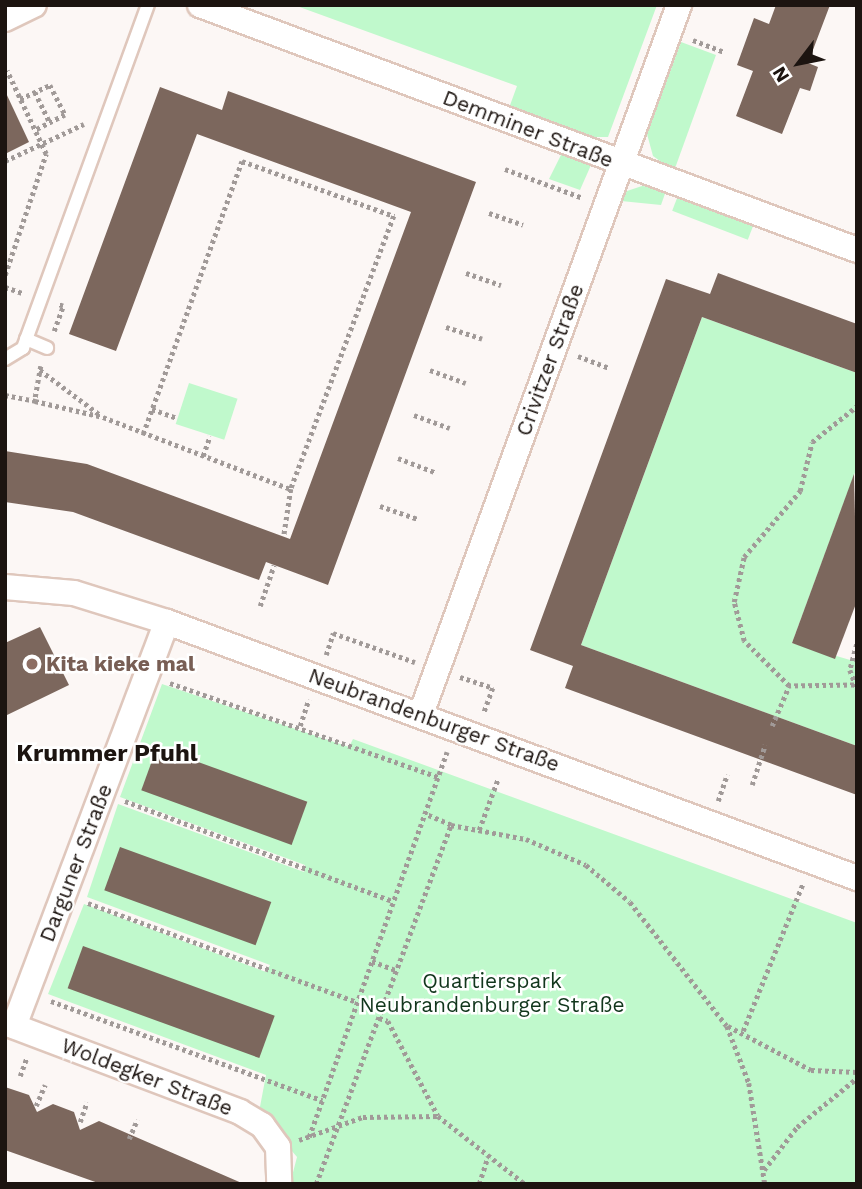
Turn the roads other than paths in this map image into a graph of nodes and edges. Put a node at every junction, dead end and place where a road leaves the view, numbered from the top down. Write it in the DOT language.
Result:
graph roads {
  1 [pos="34,5"];
  2 [pos="148,5"];
  3 [pos="200,5"];
  4 [pos="679,5"];
  5 [pos="5,19"];
  6 [pos="622,165"];
  7 [pos="857,250"];
  8 [pos="26,339"];
  9 [pos="47,348"];
  10 [pos="5,359"];
  11 [pos="5,587"];
  12 [pos="167,622"];
  13 [pos="421,714"];
  14 [pos="857,878"];
  15 [pos="10,1025"];
  16 [pos="279,1184"];
  1 -- 5 [label="street"];
  2 -- 8 [label="lane"];
  3 -- 6 [label="street, Demminer Straße"];
  4 -- 6 [label="street, Crivitzer Straße"];
  6 -- 7 [label="street, Demminer Straße"];
  6 -- 13 [label="street, Crivitzer Straße"];
  8 -- 9 [label="lane"];
  8 -- 10 [label="lane"];
  11 -- 12 [label="street, Neubrandenburger Straße"];
  12 -- 13 [label="street, Neubrandenburger Straße"];
  12 -- 15 [label="street, Darguner Straße"];
  13 -- 14 [label="street, Neubrandenburger Straße"];
  15 -- 16 [label="street, Woldegker Straße"];
}
